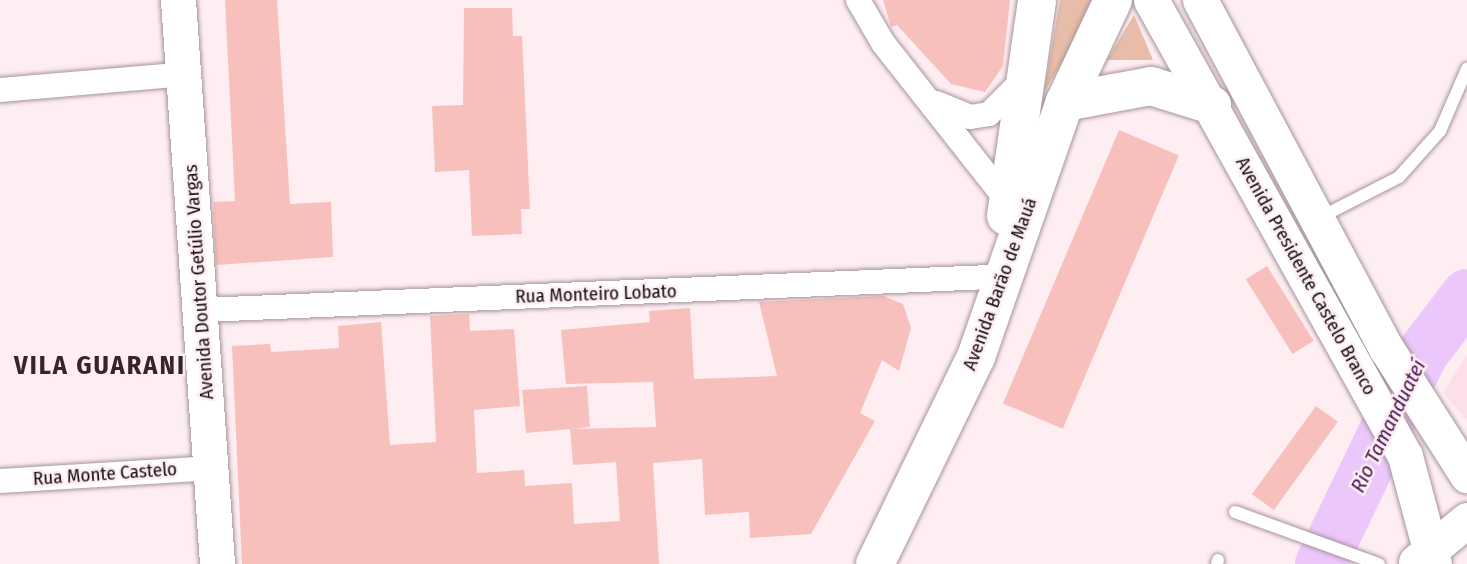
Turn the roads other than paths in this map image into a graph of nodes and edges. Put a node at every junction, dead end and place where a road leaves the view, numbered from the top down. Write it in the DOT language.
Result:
graph roads {
  1 [pos="178,0"];
  2 [pos="858,0"];
  3 [pos="1037,0"];
  4 [pos="1114,0"];
  5 [pos="1150,0"];
  6 [pos="1200,0"];
  7 [pos="1467,69"];
  8 [pos="185,74"];
  9 [pos="1026,76"];
  10 [pos="0,90"];
  11 [pos="936,102"];
  12 [pos="1065,102"];
  13 [pos="1212,105"];
  14 [pos="1009,203"];
  15 [pos="1315,220"];
  16 [pos="989,277"];
  17 [pos="203,310"];
  18 [pos="210,468"];
  19 [pos="1467,475"];
  20 [pos="0,481"];
  21 [pos="1235,512"];
  22 [pos="1467,520"];
  23 [pos="1425,559"];
  24 [pos="216,564"];
  25 [pos="856,564"];
  26 [pos="875,564"];
  27 [pos="1379,564"];
  1 -- 8 [label="main road, Avenida Doutor Getúlio Vargas"];
  2 -- 11 [label="street"];
  3 -- 9 [label="main road, Avenida Barão de Mauá"];
  4 -- 12 [label="main road, Avenida Barão de Mauá"];
  5 -- 13 [label="main road, Avenida Presidente Castelo Branco"];
  6 -- 15 [label="main road, Avenida Presidente Castelo Branco"];
  7 -- 15 [label="lane"];
  8 -- 10 [label="street"];
  8 -- 17 [label="main road, Avenida Doutor Getúlio Vargas"];
  9 -- 11 [label="street"];
  9 -- 14 [label="main road, Avenida Barão de Mauá"];
  11 -- 14 [label="street"];
  12 -- 13 [label="main road"];
  12 -- 26 [label="main road, Avenida Barão de Mauá"];
  13 -- 23 [label="main road, Avenida Presidente Castelo Branco"];
  14 -- 16 [label="main road, Avenida Barão de Mauá"];
  15 -- 19 [label="main road, Avenida Presidente Castelo Branco"];
  16 -- 17 [label="street, Rua Monteiro Lobato"];
  16 -- 25 [label="main road, Avenida Barão de Mauá"];
  17 -- 18 [label="main road, Avenida Doutor Getúlio Vargas"];
  18 -- 20 [label="street, Rua Monte Castelo"];
  18 -- 24 [label="main road, Avenida Doutor Getúlio Vargas"];
  21 -- 27 [label="lane"];
  22 -- 23 [label="main road"];
}
